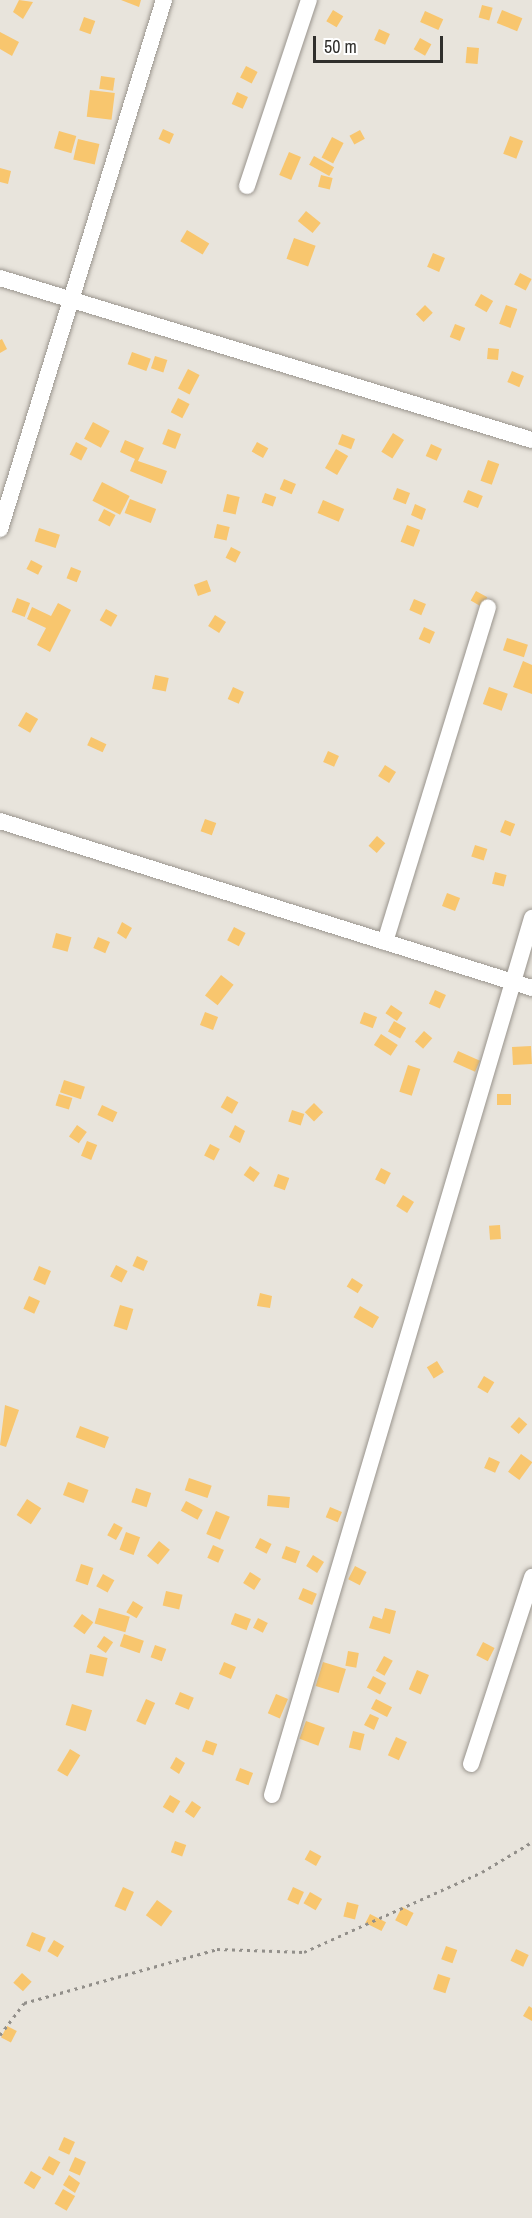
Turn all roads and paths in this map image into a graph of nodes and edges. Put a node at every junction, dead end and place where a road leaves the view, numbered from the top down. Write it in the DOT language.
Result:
graph roads {
  1 [pos="164,0"];
  2 [pos="309,0"];
  3 [pos="247,186"];
  4 [pos="0,278"];
  5 [pos="72,300"];
  6 [pos="532,440"];
  7 [pos="0,529"];
  8 [pos="488,608"];
  9 [pos="0,821"];
  10 [pos="532,918"];
  11 [pos="385,942"];
  12 [pos="512,982"];
  13 [pos="532,988"];
  14 [pos="532,1577"];
  15 [pos="471,1764"];
  16 [pos="272,1795"];
  17 [pos="532,1842"];
  18 [pos="0,2035"];
  1 -- 5 [label="street"];
  2 -- 3 [label="street"];
  4 -- 5 [label="street"];
  5 -- 6 [label="street"];
  5 -- 7 [label="street"];
  8 -- 11 [label="street"];
  9 -- 11 [label="street"];
  10 -- 12 [label="street"];
  11 -- 12 [label="street"];
  12 -- 13 [label="street"];
  12 -- 16 [label="street"];
  14 -- 15 [label="street"];
  17 -- 18 [label="path"];
}
